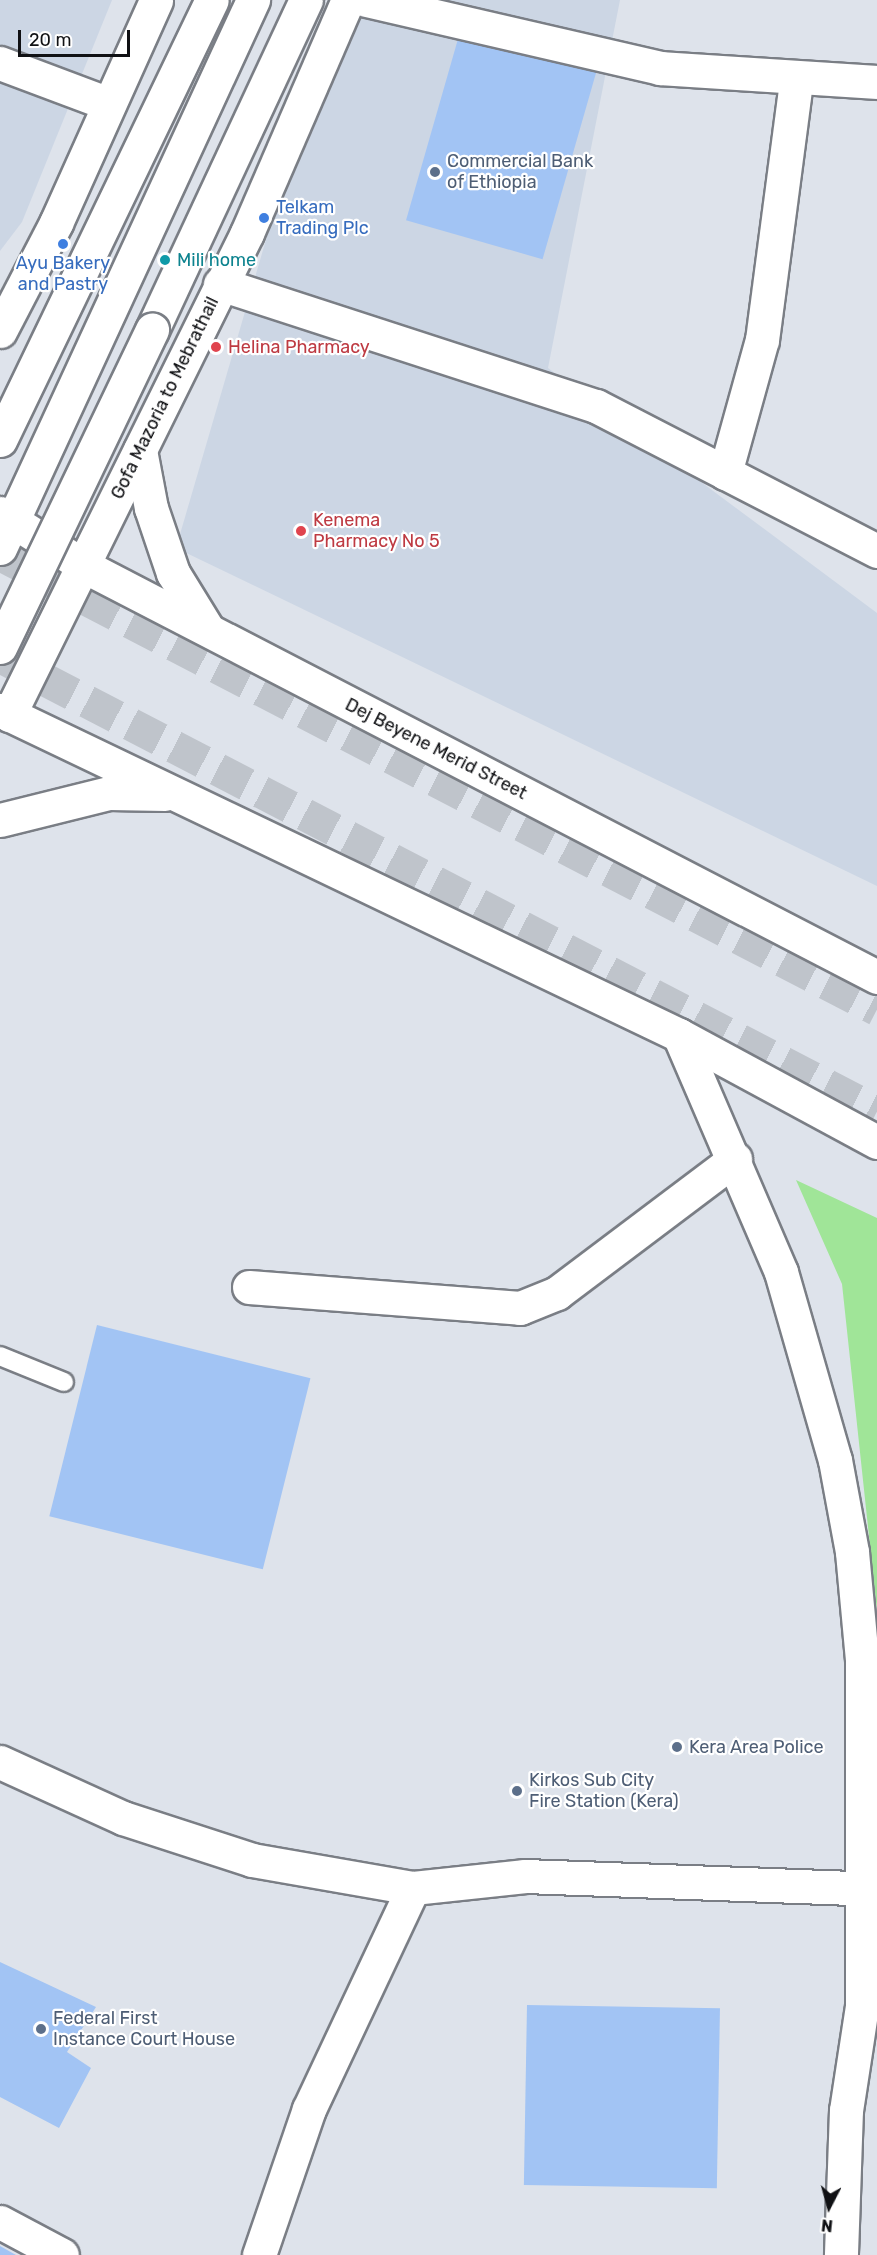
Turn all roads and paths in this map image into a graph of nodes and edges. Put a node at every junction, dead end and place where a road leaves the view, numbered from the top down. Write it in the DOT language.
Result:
graph roads {
  1 [pos="156,0"];
  2 [pos="212,0"];
  3 [pos="253,0"];
  4 [pos="306,0"];
  5 [pos="348,0"];
  6 [pos="366,0"];
  7 [pos="0,63"];
  8 [pos="796,80"];
  9 [pos="877,82"];
  10 [pos="109,104"];
  11 [pos="220,284"];
  12 [pos="4,320"];
  13 [pos="0,440"];
  14 [pos="140,450"];
  15 [pos="725,472"];
  16 [pos="4,528"];
  17 [pos="877,551"];
  18 [pos="84,566"];
  19 [pos="210,632"];
  20 [pos="0,647"];
  21 [pos="5,712"];
  22 [pos="176,794"];
  23 [pos="0,820"];
  24 [pos="877,977"];
  25 [pos="679,1035"];
  26 [pos="877,1142"];
  27 [pos="735,1159"];
  28 [pos="249,1287"];
  29 [pos="0,1356"];
  30 [pos="64,1382"];
  31 [pos="0,1762"];
  32 [pos="413,1888"];
  33 [pos="868,1888"];
  34 [pos="877,1970"];
  35 [pos="862,2006"];
  36 [pos="0,2222"];
  37 [pos="62,2255"];
  38 [pos="259,2255"];
  39 [pos="841,2255"];
  1 -- 10 [label="main road"];
  2 -- 13 [label="main road"];
  3 -- 16 [label="main road"];
  4 -- 20 [label="main road, bridge"];
  5 -- 11 [label="main road, Gofa Mazoria to Mebrathail"];
  6 -- 8 [label="main road"];
  7 -- 10 [label="main road"];
  8 -- 9 [label="main road"];
  8 -- 15 [label="main road"];
  10 -- 12 [label="main road"];
  11 -- 14 [label="main road, Gofa Mazoria to Mebrathail"];
  11 -- 15 [label="main road"];
  14 -- 18 [label="main road, Gofa Mazoria to Mebrathail"];
  14 -- 19 [label="main road"];
  15 -- 17 [label="main road"];
  16 -- 18 [label="main road, Dej Beyene Merid Street"];
  18 -- 19 [label="main road, Dej Beyene Merid Street"];
  18 -- 21 [label="main road, Gofa Mazoria to Mebrathail"];
  19 -- 24 [label="main road, Dej Beyene Merid Street"];
  21 -- 22 [label="main road"];
  22 -- 23 [label="main road"];
  22 -- 25 [label="main road"];
  25 -- 26 [label="main road"];
  25 -- 27 [label="main road"];
  27 -- 28 [label="main road"];
  27 -- 33 [label="main road"];
  29 -- 30 [label="lane"];
  31 -- 32 [label="main road"];
  32 -- 33 [label="main road"];
  32 -- 38 [label="main road"];
  33 -- 35 [label="main road"];
  34 -- 35 [label="main road"];
  35 -- 39 [label="main road"];
  36 -- 37 [label="main road"];
}
